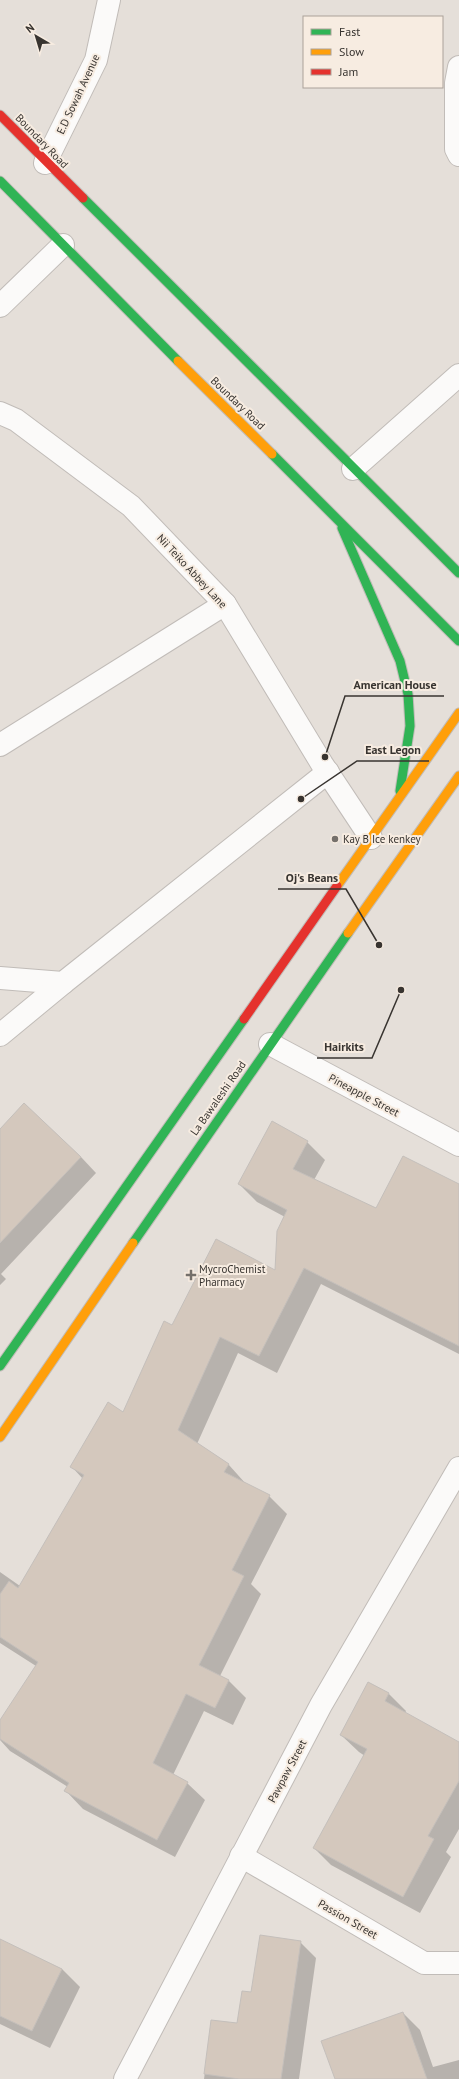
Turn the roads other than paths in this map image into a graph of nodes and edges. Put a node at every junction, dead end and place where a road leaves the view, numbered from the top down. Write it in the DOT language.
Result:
graph roads {
  1 [pos="109,0"];
  2 [pos="459,67"];
  3 [pos="0,115"];
  4 [pos="459,155"];
  5 [pos="45,163"];
  6 [pos="0,181"];
  7 [pos="63,245"];
  8 [pos="0,306"];
  9 [pos="459,375"];
  10 [pos="5,422"];
  11 [pos="353,469"];
  12 [pos="338,517"];
  13 [pos="459,573"];
  14 [pos="225,604"];
  15 [pos="459,641"];
  16 [pos="459,713"];
  17 [pos="0,745"];
  18 [pos="328,772"];
  19 [pos="459,776"];
  20 [pos="459,795"];
  21 [pos="399,796"];
  22 [pos="440,804"];
  23 [pos="371,838"];
  24 [pos="0,978"];
  25 [pos="63,983"];
  26 [pos="0,1035"];
  27 [pos="270,1044"];
  28 [pos="459,1146"];
  29 [pos="0,1366"];
  30 [pos="0,1437"];
  31 [pos="459,1468"];
  32 [pos="241,1856"];
  33 [pos="459,1964"];
  34 [pos="125,2079"];
  1 -- 5 [label="street, E.D Sowah Avenue"];
  2 -- 4 [label="street"];
  3 -- 5 [label="main road, Boundary Road"];
  5 -- 11 [label="main road, Boundary Road"];
  6 -- 7 [label="main road, Boundary Road"];
  7 -- 8 [label="street"];
  7 -- 12 [label="main road, Boundary Road"];
  9 -- 11 [label="street"];
  10 -- 14 [label="street, Nii Teiko Abbey Lane"];
  11 -- 13 [label="main road, Boundary Road"];
  12 -- 15 [label="main road, Boundary Road"];
  12 -- 21 [label="main road"];
  14 -- 17 [label="street"];
  14 -- 18 [label="street, Nii Teiko Abbey Lane"];
  16 -- 21 [label="main road"];
  18 -- 23 [label="street, Nii Teiko Abbey Lane"];
  18 -- 25 [label="street"];
  19 -- 22 [label="main road, La Bawaleshi Road"];
  20 -- 22 [label="main road"];
  21 -- 23 [label="main road"];
  22 -- 27 [label="main road, La Bawaleshi Road"];
  23 -- 29 [label="main road"];
  24 -- 25 [label="street"];
  25 -- 26 [label="street"];
  27 -- 28 [label="street, Pineapple Street"];
  27 -- 30 [label="main road, La Bawaleshi Road"];
  31 -- 32 [label="street, Pawpaw Street"];
  32 -- 33 [label="street, Passion Street"];
  32 -- 34 [label="street, Pawpaw Street"];
}
